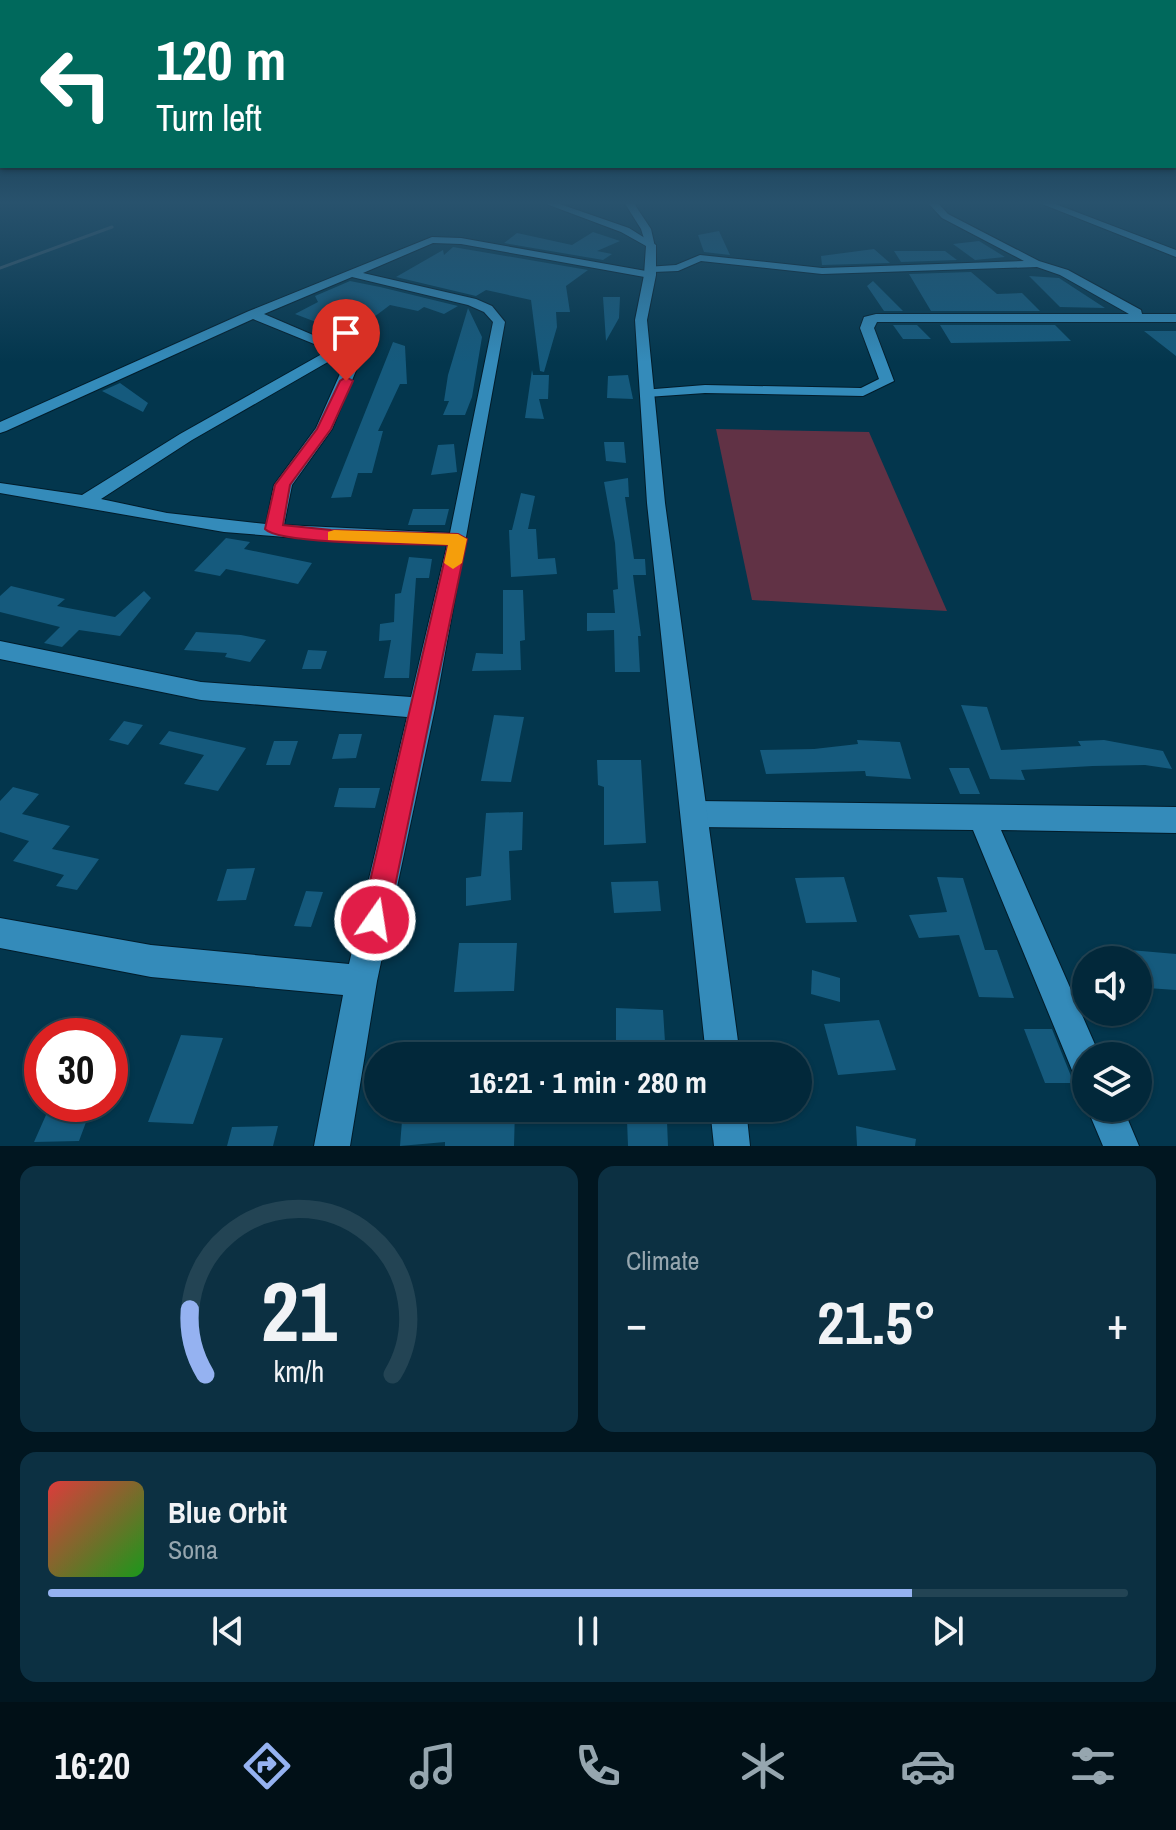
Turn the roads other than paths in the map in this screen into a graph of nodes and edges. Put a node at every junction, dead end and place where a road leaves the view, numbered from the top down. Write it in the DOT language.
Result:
graph roads {
  1 [pos="392,255"];
  2 [pos="546,255"];
  3 [pos="651,255"];
  4 [pos="1021,255"];
  5 [pos="1037,264"];
  6 [pos="650,272"];
  7 [pos="349,273"];
  8 [pos="253,314"];
  9 [pos="1151,318"];
  10 [pos="1176,318"];
  11 [pos="339,350"];
  12 [pos="647,393"];
  13 [pos="0,428"];
  14 [pos="0,488"];
  15 [pos="84,502"];
  16 [pos="274,529"];
  17 [pos="458,539"];
  18 [pos="0,650"];
  19 [pos="423,708"];
  20 [pos="696,814"];
  21 [pos="982,818"];
  22 [pos="1176,820"];
  23 [pos="0,933"];
  24 [pos="361,981"];
  25 [pos="721,1042"];
  26 [pos="1077,1042"];
  27 [pos="729,1122"];
  28 [pos="1111,1122"];
  29 [pos="332,1146"];
  30 [pos="732,1146"];
  31 [pos="1121,1146"];
  1 -- 7 [label="street"];
  2 -- 6 [label="street"];
  3 -- 6 [label="street"];
  4 -- 5 [label="street"];
  5 -- 6 [label="street"];
  5 -- 9 [label="street"];
  6 -- 12 [label="street"];
  7 -- 8 [label="street"];
  7 -- 17 [label="street"];
  8 -- 11 [label="street"];
  8 -- 13 [label="street"];
  9 -- 10 [label="street"];
  9 -- 12 [label="street"];
  11 -- 15 [label="street"];
  11 -- 16 [label="street"];
  12 -- 20 [label="street"];
  14 -- 15 [label="street"];
  15 -- 16 [label="street"];
  16 -- 17 [label="street"];
  17 -- 19 [label="street"];
  18 -- 19 [label="street"];
  19 -- 24 [label="street"];
  20 -- 21 [label="street"];
  20 -- 25 [label="street"];
  21 -- 22 [label="street"];
  21 -- 26 [label="street"];
  23 -- 24 [label="street"];
  24 -- 29 [label="street"];
  27 -- 30 [label="street"];
  28 -- 31 [label="street"];
}
